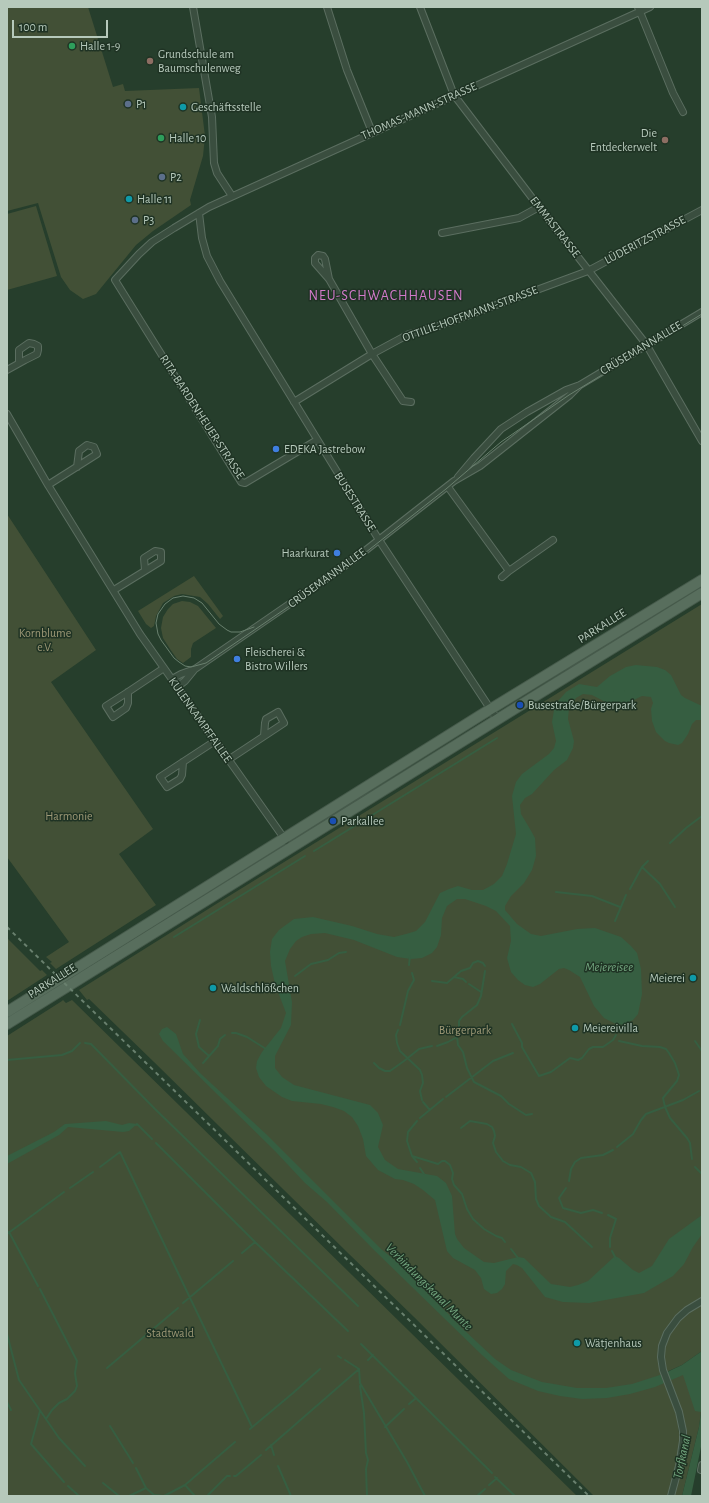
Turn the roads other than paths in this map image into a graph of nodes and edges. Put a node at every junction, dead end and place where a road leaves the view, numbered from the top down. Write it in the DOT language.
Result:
graph roads {
  1 [pos="193,7"];
  2 [pos="327,7"];
  3 [pos="420,7"];
  4 [pos="650,7"];
  5 [pos="639,10"];
  6 [pos="454,95"];
  7 [pos="683,112"];
  8 [pos="372,132"];
  9 [pos="232,196"];
  10 [pos="539,207"];
  11 [pos="702,210"];
  12 [pos="199,212"];
  13 [pos="442,234"];
  14 [pos="588,270"];
  15 [pos="329,279"];
  16 [pos="115,280"];
  17 [pos="702,312"];
  18 [pos="646,345"];
  19 [pos="372,354"];
  20 [pos="19,363"];
  21 [pos="7,370"];
  22 [pos="580,385"];
  23 [pos="294,402"];
  24 [pos="411,402"];
  25 [pos="7,414"];
  26 [pos="317,440"];
  27 [pos="702,441"];
  28 [pos="77,467"];
  29 [pos="454,481"];
  30 [pos="48,485"];
  31 [pos="448,487"];
  32 [pos="379,540"];
  33 [pos="553,540"];
  34 [pos="145,570"];
  35 [pos="509,571"];
  36 [pos="502,577"];
  37 [pos="702,580"];
  38 [pos="114,590"];
  39 [pos="702,594"];
  40 [pos="164,668"];
  41 [pos="195,669"];
  42 [pos="172,679"];
  43 [pos="177,686"];
  44 [pos="128,692"];
  45 [pos="491,709"];
  46 [pos="497,719"];
  47 [pos="264,736"];
  48 [pos="215,741"];
  49 [pos="228,760"];
  50 [pos="183,762"];
  51 [pos="285,838"];
  52 [pos="290,847"];
  53 [pos="7,1012"];
  54 [pos="7,1024"];
  55 [pos="702,1301"];
  56 [pos="671,1496"];
  1 -- 9 [label="street"];
  2 -- 8 [label="street"];
  3 -- 6 [label="street, EMMASTRASSE"];
  4 -- 5 [label="street, THOMAS-MANN-STRASSE"];
  5 -- 6 [label="street, THOMAS-MANN-STRASSE"];
  5 -- 7 [label="street"];
  6 -- 8 [label="street, THOMAS-MANN-STRASSE"];
  6 -- 10 [label="street, EMMASTRASSE"];
  8 -- 9 [label="street, THOMAS-MANN-STRASSE"];
  9 -- 12 [label="street, THOMAS-MANN-STRASSE"];
  10 -- 13 [label="street"];
  10 -- 14 [label="street, EMMASTRASSE"];
  11 -- 14 [label="street, LÜDERITZSTRASSE"];
  12 -- 16 [label="street, THOMAS-MANN-STRASSE"];
  12 -- 23 [label="street, BUSESTRASSE"];
  14 -- 18 [label="street, EMMASTRASSE"];
  14 -- 19 [label="street, OTTILIE-HOFFMANN-STRASSE"];
  15 -- 19 [label="street"];
  16 -- 26 [label="street, RITA-BARDENHEUER-STRASSE"];
  17 -- 18 [label="street, CRÜSEMANNALLEE"];
  18 -- 22 [label="street, CRÜSEMANNALLEE"];
  18 -- 27 [label="street, EMMASTRASSE"];
  19 -- 23 [label="street, OTTILIE-HOFFMANN-STRASSE"];
  19 -- 24 [label="street"];
  20 -- 21 [label="street"];
  22 -- 29 [label="street, CRÜSEMANNALLEE"];
  22 -- 29 [label="street, CRÜSEMANNALLEE"];
  23 -- 26 [label="street, BUSESTRASSE"];
  25 -- 30 [label="street, KULENKAMPFFALLEE"];
  26 -- 32 [label="street, BUSESTRASSE"];
  28 -- 30 [label="street"];
  29 -- 31 [label="street, CRÜSEMANNALLEE"];
  30 -- 38 [label="street, KULENKAMPFFALLEE"];
  31 -- 32 [label="street, CRÜSEMANNALLEE"];
  31 -- 35 [label="street"];
  32 -- 41 [label="street, CRÜSEMANNALLEE"];
  32 -- 45 [label="street, BUSESTRASSE"];
  33 -- 35 [label="street"];
  34 -- 38 [label="street"];
  35 -- 36 [label="street"];
  37 -- 45 [label="main road, PARKALLEE"];
  38 -- 40 [label="street, KULENKAMPFFALLEE"];
  39 -- 46 [label="main road, PARKALLEE"];
  40 -- 42 [label="street, KULENKAMPFFALLEE"];
  40 -- 44 [label="street"];
  41 -- 42 [label="street, CRÜSEMANNALLEE"];
  41 -- 43 [label="street, CRÜSEMANNALLEE"];
  42 -- 43 [label="street, KULENKAMPFFALLEE"];
  43 -- 48 [label="street, KULENKAMPFFALLEE"];
  45 -- 46 [label="street, BUSESTRASSE"];
  45 -- 51 [label="main road, PARKALLEE"];
  46 -- 52 [label="main road, PARKALLEE"];
  47 -- 49 [label="street"];
  48 -- 49 [label="street, KULENKAMPFFALLEE"];
  48 -- 50 [label="street"];
  49 -- 51 [label="street, KULENKAMPFFALLEE"];
  51 -- 52 [label="street, KULENKAMPFFALLEE"];
  51 -- 53 [label="main road, PARKALLEE"];
  52 -- 54 [label="main road, PARKALLEE"];
  55 -- 56 [label="street"];
}
